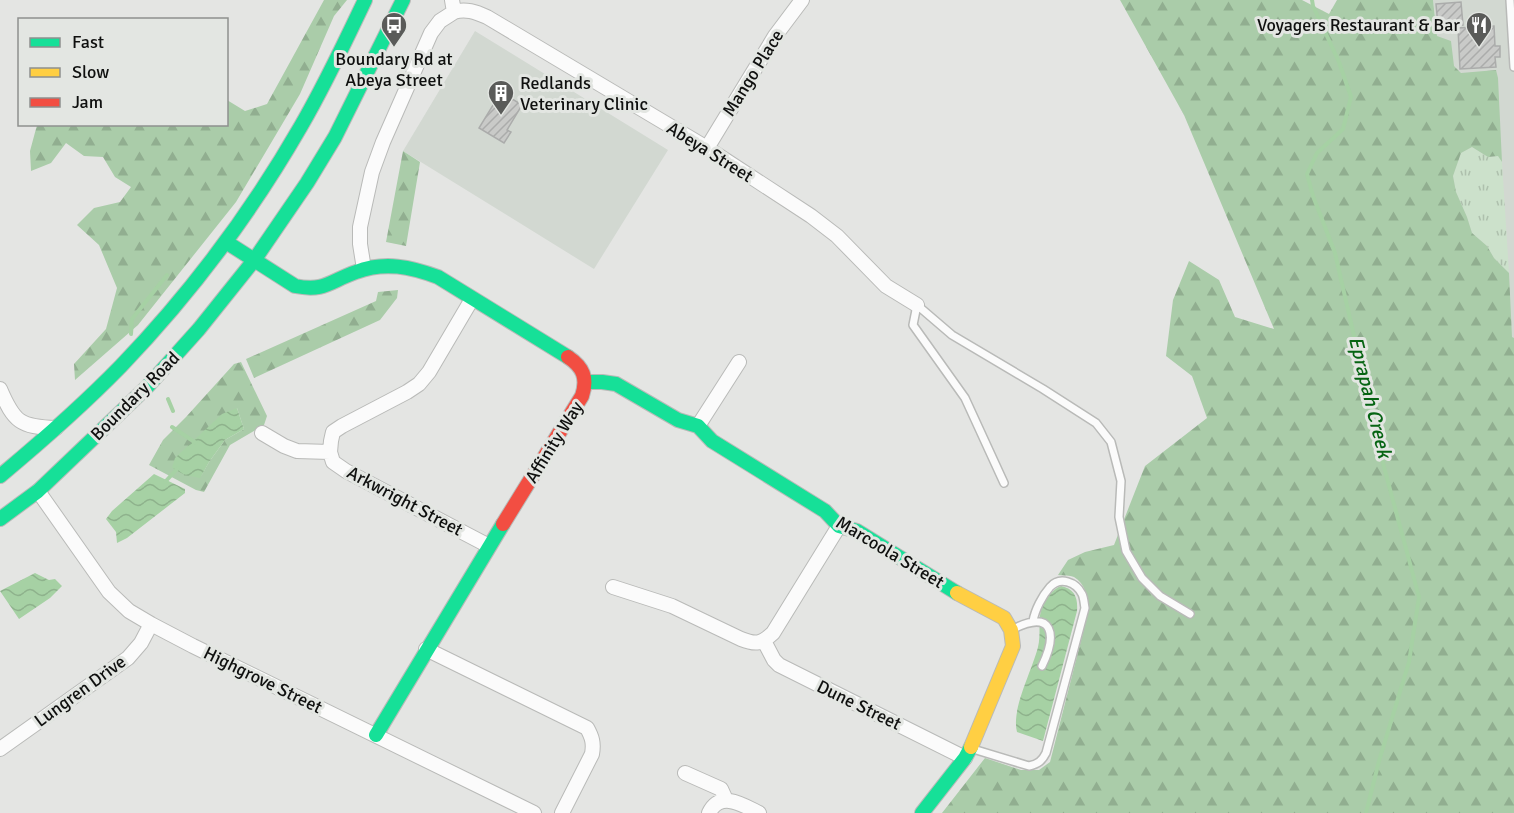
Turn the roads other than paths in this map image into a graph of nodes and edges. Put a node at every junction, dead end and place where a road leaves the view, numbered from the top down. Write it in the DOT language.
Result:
graph roads {
  1 [pos="366,0"];
  2 [pos="403,0"];
  3 [pos="802,0"];
  4 [pos="1510,0"];
  5 [pos="453,6"];
  6 [pos="1514,67"];
  7 [pos="707,148"];
  8 [pos="226,242"];
  9 [pos="255,259"];
  10 [pos="364,269"];
  11 [pos="472,299"];
  12 [pos="917,305"];
  13 [pos="739,362"];
  14 [pos="585,382"];
  15 [pos="0,389"];
  16 [pos="698,426"];
  17 [pos="57,428"];
  18 [pos="262,433"];
  19 [pos="330,452"];
  20 [pos="0,476"];
  21 [pos="1004,483"];
  22 [pos="38,492"];
  23 [pos="0,519"];
  24 [pos="839,526"];
  25 [pos="489,546"];
  26 [pos="613,587"];
  27 [pos="1190,614"];
  28 [pos="1033,621"];
  29 [pos="151,624"];
  30 [pos="1011,630"];
  31 [pos="764,641"];
  32 [pos="426,650"];
  33 [pos="1042,666"];
  34 [pos="376,735"];
  35 [pos="0,749"];
  36 [pos="968,753"];
  37 [pos="686,773"];
  38 [pos="726,800"];
  39 [pos="534,813"];
  40 [pos="562,813"];
  41 [pos="709,813"];
  42 [pos="759,813"];
  43 [pos="922,813"];
  1 -- 8 [label="main road, Boundary Road"];
  2 -- 9 [label="main road, Boundary Road"];
  3 -- 7 [label="street, Mango Place"];
  4 -- 6 [label="lane"];
  5 -- 7 [label="street, Abeya Street"];
  5 -- 10 [label="street"];
  7 -- 12 [label="street, Abeya Street"];
  8 -- 9 [label="main road"];
  8 -- 17 [label="main road, Boundary Road"];
  9 -- 10 [label="main road, Affinity Way"];
  9 -- 22 [label="main road, Boundary Road"];
  10 -- 11 [label="main road, Affinity Way"];
  11 -- 14 [label="main road, Affinity Way"];
  11 -- 19 [label="street, Arkwright Street"];
  12 -- 21 [label="lane"];
  12 -- 27 [label="lane"];
  13 -- 16 [label="street"];
  14 -- 16 [label="main road, Marcoola Street"];
  14 -- 25 [label="main road, Affinity Way"];
  15 -- 17 [label="street"];
  16 -- 24 [label="main road, Marcoola Street"];
  17 -- 20 [label="main road, Boundary Road"];
  18 -- 19 [label="street"];
  19 -- 25 [label="street, Arkwright Street"];
  22 -- 23 [label="main road, Boundary Road"];
  22 -- 29 [label="street, Highgrove Street"];
  24 -- 30 [label="main road, Marcoola Street"];
  24 -- 31 [label="street"];
  25 -- 32 [label="main road, Affinity Way"];
  26 -- 31 [label="street"];
  28 -- 30 [label="lane"];
  28 -- 33 [label="lane"];
  28 -- 36 [label="lane"];
  29 -- 34 [label="street, Highgrove Street"];
  29 -- 35 [label="street, Lungren Drive"];
  30 -- 36 [label="main road"];
  31 -- 36 [label="street, Dune Street"];
  32 -- 34 [label="main road, Affinity Way"];
  32 -- 40 [label="street"];
  34 -- 39 [label="street, Highgrove Street"];
  36 -- 43 [label="main road"];
  37 -- 38 [label="street"];
  38 -- 41 [label="street"];
  38 -- 42 [label="street"];
}
